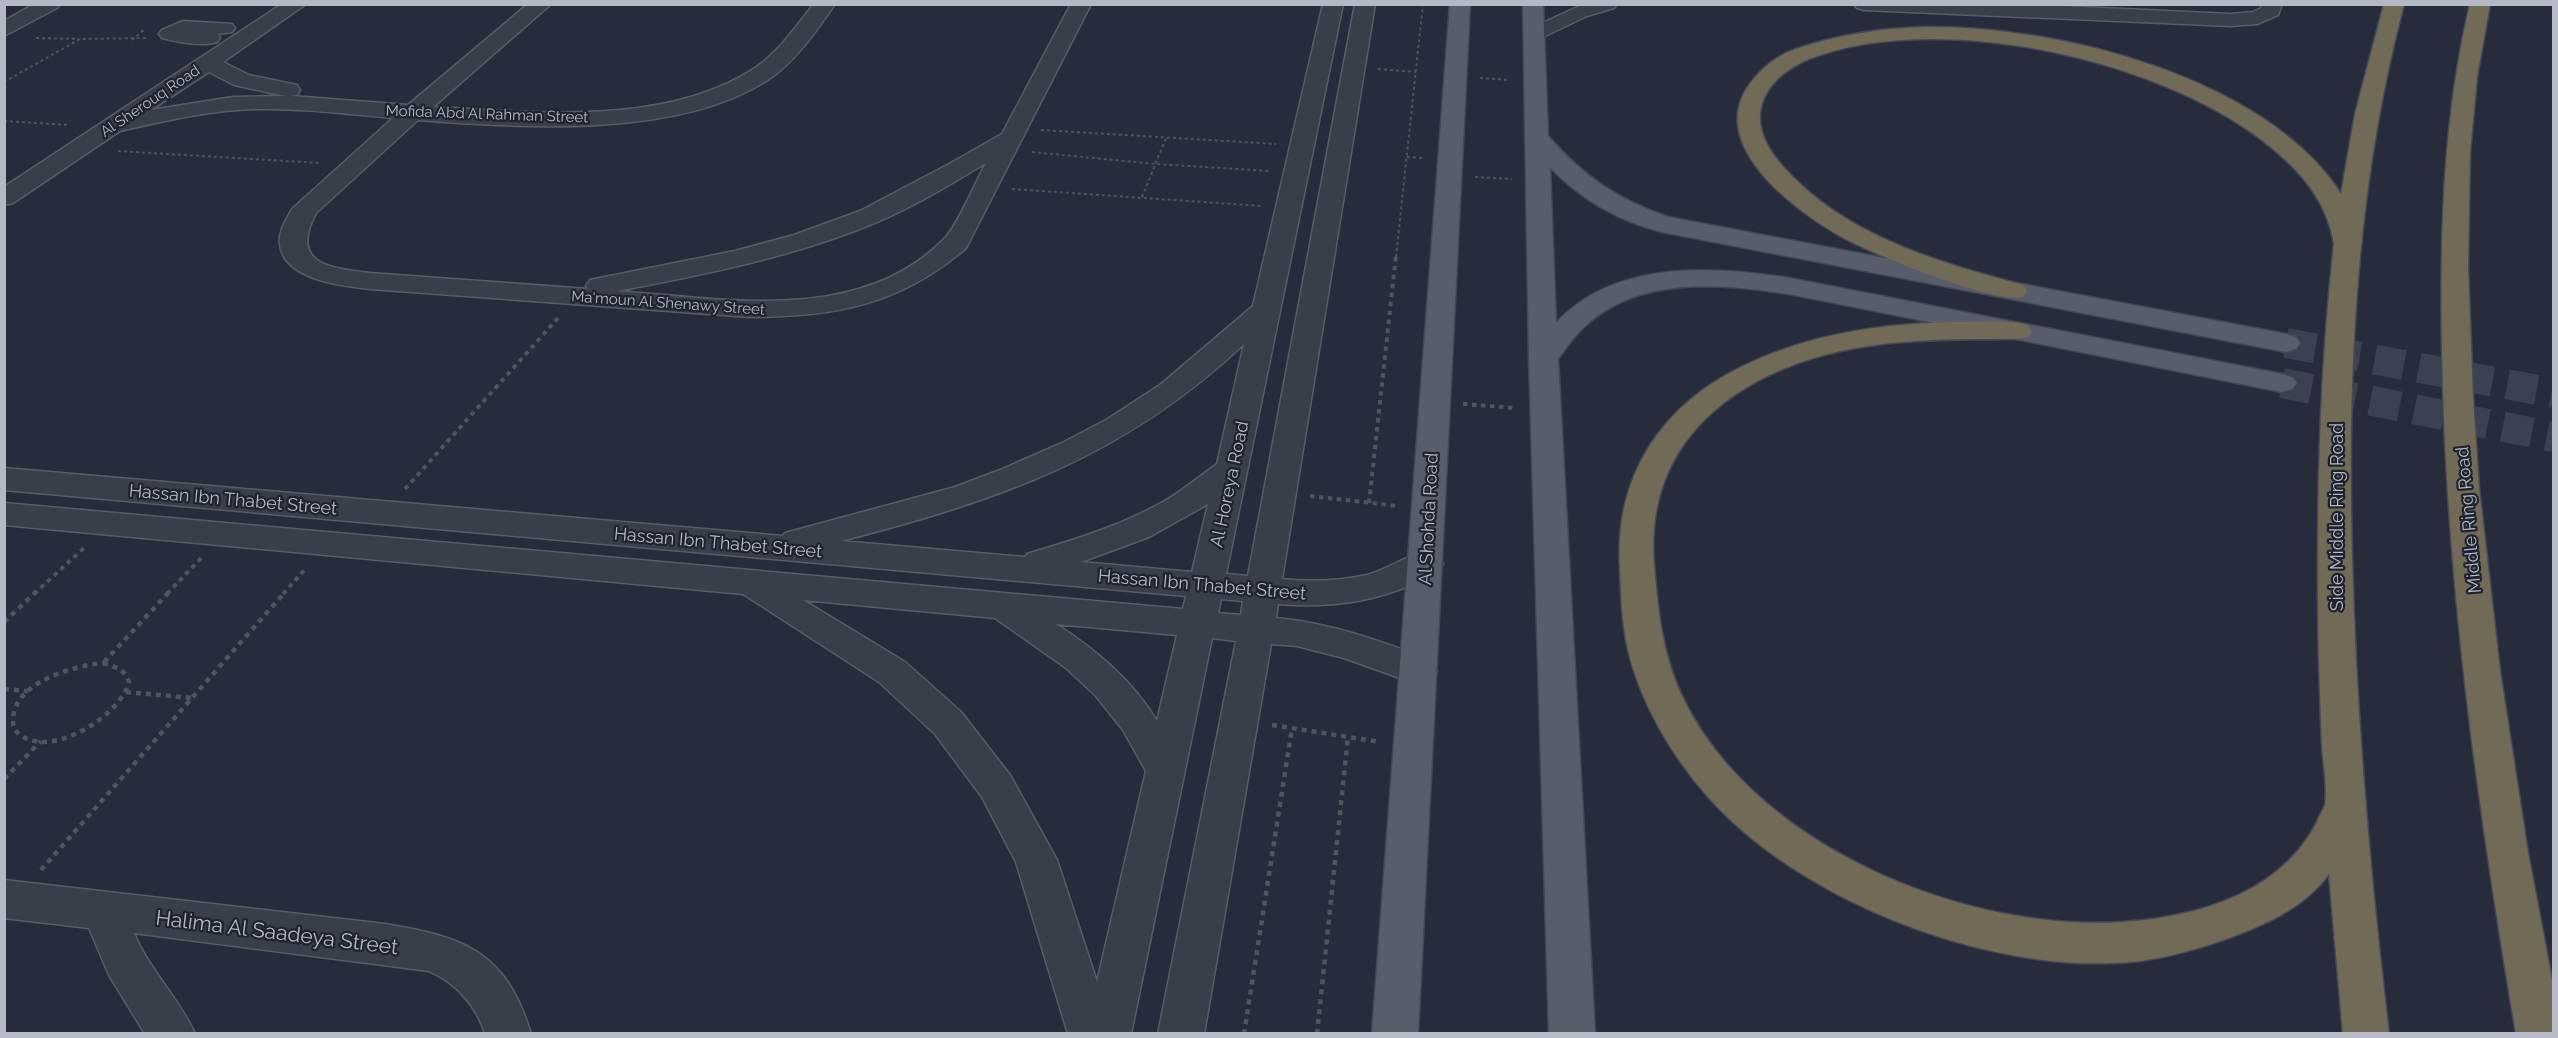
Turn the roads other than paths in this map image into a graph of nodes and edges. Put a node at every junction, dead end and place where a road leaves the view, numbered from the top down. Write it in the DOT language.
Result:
graph roads {
  1 [pos="22,4"];
  2 [pos="50,4"];
  3 [pos="262,4"];
  4 [pos="296,4"];
  5 [pos="542,4"];
  6 [pos="825,4"];
  7 [pos="1081,4"];
  8 [pos="1333,4"];
  9 [pos="1365,4"];
  10 [pos="1460,4"];
  11 [pos="1864,4"];
  12 [pos="2394,4"];
  13 [pos="2480,4"];
  14 [pos="1601,5"];
  15 [pos="2272,5"];
  16 [pos="2054,13"];
  17 [pos="4,14"];
  18 [pos="1533,19"];
  19 [pos="2284,26"];
  20 [pos="217,33"];
  21 [pos="15,36"];
  22 [pos="172,36"];
  23 [pos="2160,37"];
  24 [pos="757,51"];
  25 [pos="209,63"];
  26 [pos="420,106"];
  27 [pos="75,125"];
  28 [pos="113,126"];
  29 [pos="1536,137"];
  30 [pos="1012,138"];
  31 [pos="4,198"];
  32 [pos="2347,244"];
  33 [pos="2013,291"];
  34 [pos="565,296"];
  35 [pos="1267,308"];
  36 [pos="2018,331"];
  37 [pos="2286,342"];
  38 [pos="1543,358"];
  39 [pos="2282,383"];
  40 [pos="1233,468"];
  41 [pos="4,479"];
  42 [pos="4,514"];
  43 [pos="777,547"];
  44 [pos="1426,564"];
  45 [pos="1015,568"];
  46 [pos="751,584"];
  47 [pos="1208,585"];
  48 [pos="1263,590"];
  49 [pos="1000,606"];
  50 [pos="1198,625"];
  51 [pos="1255,630"];
  52 [pos="1419,671"];
  53 [pos="1166,771"];
  54 [pos="2345,805"];
  55 [pos="9,899"];
  56 [pos="106,911"];
  57 [pos="172,1034"];
  58 [pos="508,1034"];
  59 [pos="1091,1034"];
  60 [pos="1107,1034"];
  61 [pos="1181,1034"];
  62 [pos="1395,1034"];
  63 [pos="1572,1034"];
  64 [pos="2366,1034"];
  65 [pos="2539,1034"];
  1 -- 17 [label="street"];
  2 -- 21 [label="street"];
  3 -- 20 [label="street, Al Sherouq Road"];
  4 -- 25 [label="street, Al Sherouq Road"];
  5 -- 26 [label="street, Ma'moun Al Shenawy Street"];
  6 -- 26 [label="street, Mofida Abd Al Rahman Street"];
  7 -- 30 [label="street, Ma'moun Al Shenawy Street"];
  8 -- 35 [label="street, Al Horeya Road"];
  9 -- 48 [label="street"];
  10 -- 44 [label="main road, Al Shohda Road"];
  11 -- 16 [label="street"];
  12 -- 32 [label="highway, Side Middle Ring Road"];
  13 -- 65 [label="highway, Middle Ring Road"];
  14 -- 18 [label="street"];
  15 -- 16 [label="street"];
  15 -- 19 [label="street"];
  16 -- 23 [label="street"];
  18 -- 29 [label="main road"];
  20 -- 22 [label="street"];
  20 -- 27 [label="street, Al Sherouq Road"];
  24 -- 26 [label="street, Mofida Abd Al Rahman Street"];
  25 -- 26 [label="street, Mofida Abd Al Rahman Street"];
  25 -- 28 [label="street, Al Sherouq Road"];
  26 -- 28 [label="street, Mofida Abd Al Rahman Street"];
  26 -- 34 [label="street, Ma'moun Al Shenawy Street"];
  28 -- 31 [label="street, Al Sherouq Road"];
  29 -- 33 [label="main road"];
  29 -- 38 [label="main road"];
  30 -- 34 [label="street"];
  30 -- 34 [label="street, Ma'moun Al Shenawy Street"];
  32 -- 33 [label="highway"];
  32 -- 54 [label="highway, Side Middle Ring Road"];
  33 -- 37 [label="main road"];
  35 -- 40 [label="street, Al Horeya Road"];
  35 -- 43 [label="street"];
  36 -- 38 [label="main road"];
  36 -- 39 [label="main road"];
  36 -- 54 [label="highway"];
  38 -- 63 [label="main road"];
  40 -- 45 [label="street"];
  40 -- 47 [label="street, Al Horeya Road"];
  41 -- 43 [label="street, Hassan Ibn Thabet Street"];
  42 -- 46 [label="street, Hassan Ibn Thabet Street"];
  43 -- 45 [label="street, Hassan Ibn Thabet Street"];
  44 -- 48 [label="street, Hassan Ibn Thabet Street"];
  44 -- 52 [label="main road, Al Shohda Road"];
  45 -- 47 [label="street, Hassan Ibn Thabet Street"];
  46 -- 49 [label="street, Hassan Ibn Thabet Street"];
  46 -- 59 [label="street"];
  47 -- 48 [label="street, Hassan Ibn Thabet Street"];
  47 -- 50 [label="street, Al Horeya Road"];
  48 -- 51 [label="street"];
  49 -- 50 [label="street, Hassan Ibn Thabet Street"];
  49 -- 53 [label="street"];
  50 -- 51 [label="street, Hassan Ibn Thabet Street"];
  50 -- 53 [label="street, Al Horeya Road"];
  51 -- 52 [label="street, Hassan Ibn Thabet Street"];
  51 -- 61 [label="street"];
  52 -- 62 [label="main road, Al Shohda Road"];
  53 -- 60 [label="street, Al Horeya Road"];
  54 -- 64 [label="highway, Side Middle Ring Road"];
  55 -- 56 [label="street, Halima Al Saadeya Street"];
  56 -- 57 [label="street"];
  56 -- 58 [label="street, Halima Al Saadeya Street"];
}
